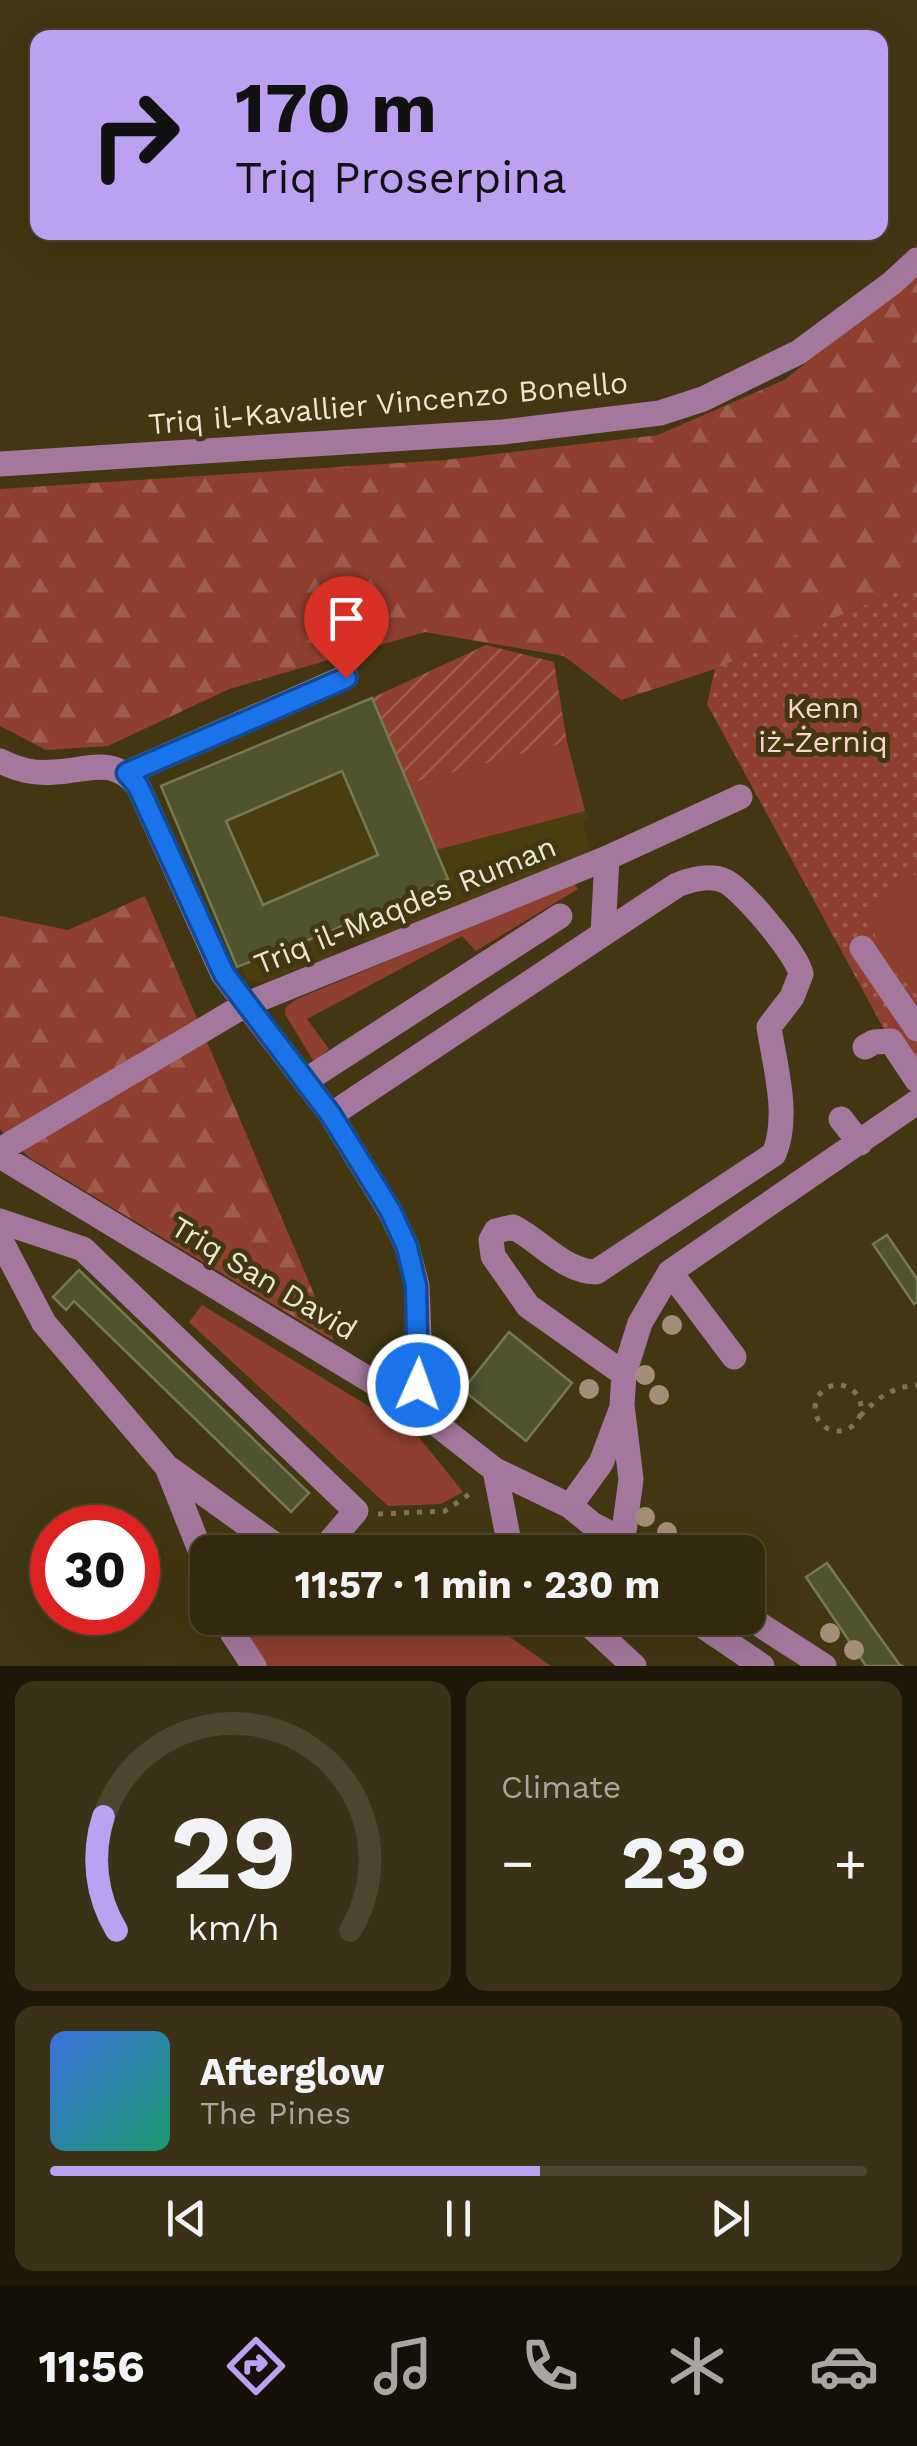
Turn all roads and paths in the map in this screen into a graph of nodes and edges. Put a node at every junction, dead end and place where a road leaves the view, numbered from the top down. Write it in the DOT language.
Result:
graph roads {
  1 [pos="917,260"];
  2 [pos="0,464"];
  3 [pos="346,678"];
  4 [pos="0,761"];
  5 [pos="127,773"];
  6 [pos="740,797"];
  7 [pos="607,858"];
  8 [pos="560,916"];
  9 [pos="604,934"];
  10 [pos="862,948"];
  11 [pos="246,1005"];
  12 [pos="917,1029"];
  13 [pos="865,1047"];
  14 [pos="917,1080"];
  15 [pos="305,1081"];
  16 [pos="917,1102"];
  17 [pos="331,1115"];
  18 [pos="841,1118"];
  19 [pos="860,1143"];
  20 [pos="0,1153"];
  21 [pos="0,1222"];
  22 [pos="0,1240"];
  23 [pos="670,1272"];
  24 [pos="734,1358"];
  25 [pos="624,1374"];
  26 [pos="917,1385"];
  27 [pos="622,1405"];
  28 [pos="416,1408"];
  29 [pos="859,1417"];
  30 [pos="167,1467"];
  31 [pos="495,1470"];
  32 [pos="466,1499"];
  33 [pos="383,1514"];
  34 [pos="578,1514"];
  35 [pos="194,1535"];
  36 [pos="261,1535"];
  37 [pos="336,1535"];
  38 [pos="508,1535"];
  39 [pos="590,1535"];
  40 [pos="615,1535"];
  41 [pos="634,1535"];
  42 [pos="765,1628"];
  43 [pos="234,1635"];
  44 [pos="600,1635"];
  45 [pos="717,1635"];
  46 [pos="254,1666"];
  47 [pos="634,1666"];
  48 [pos="762,1666"];
  49 [pos="824,1666"];
  1 -- 2 [label="street, Triq il-Kavallier Vincenzo Bonello"];
  3 -- 5 [label="street"];
  4 -- 5 [label="street"];
  5 -- 11 [label="street"];
  6 -- 7 [label="street, Triq il-Maqdes Ruman"];
  7 -- 9 [label="street"];
  7 -- 11 [label="street, Triq il-Maqdes Ruman"];
  8 -- 15 [label="street"];
  9 -- 17 [label="street"];
  9 -- 25 [label="street"];
  10 -- 12 [label="street"];
  11 -- 15 [label="street"];
  11 -- 20 [label="street, Triq il-Maqdes Ruman"];
  13 -- 14 [label="street"];
  15 -- 17 [label="street"];
  16 -- 19 [label="street"];
  17 -- 28 [label="street"];
  18 -- 19 [label="street"];
  19 -- 23 [label="street"];
  20 -- 28 [label="street, Triq San David"];
  21 -- 37 [label="street"];
  22 -- 30 [label="street"];
  23 -- 24 [label="street"];
  23 -- 25 [label="street"];
  25 -- 27 [label="street"];
  26 -- 29 [label="path"];
  27 -- 34 [label="street"];
  27 -- 41 [label="street"];
  28 -- 31 [label="street, Triq San David"];
  29 -- 29 [label="path"];
  30 -- 35 [label="street"];
  30 -- 36 [label="street"];
  31 -- 34 [label="street, Triq San David"];
  31 -- 38 [label="street"];
  32 -- 33 [label="path"];
  34 -- 39 [label="street"];
  34 -- 40 [label="street, Triq San David"];
  42 -- 49 [label="street"];
  43 -- 46 [label="street"];
  44 -- 47 [label="street"];
  45 -- 48 [label="street"];
}
